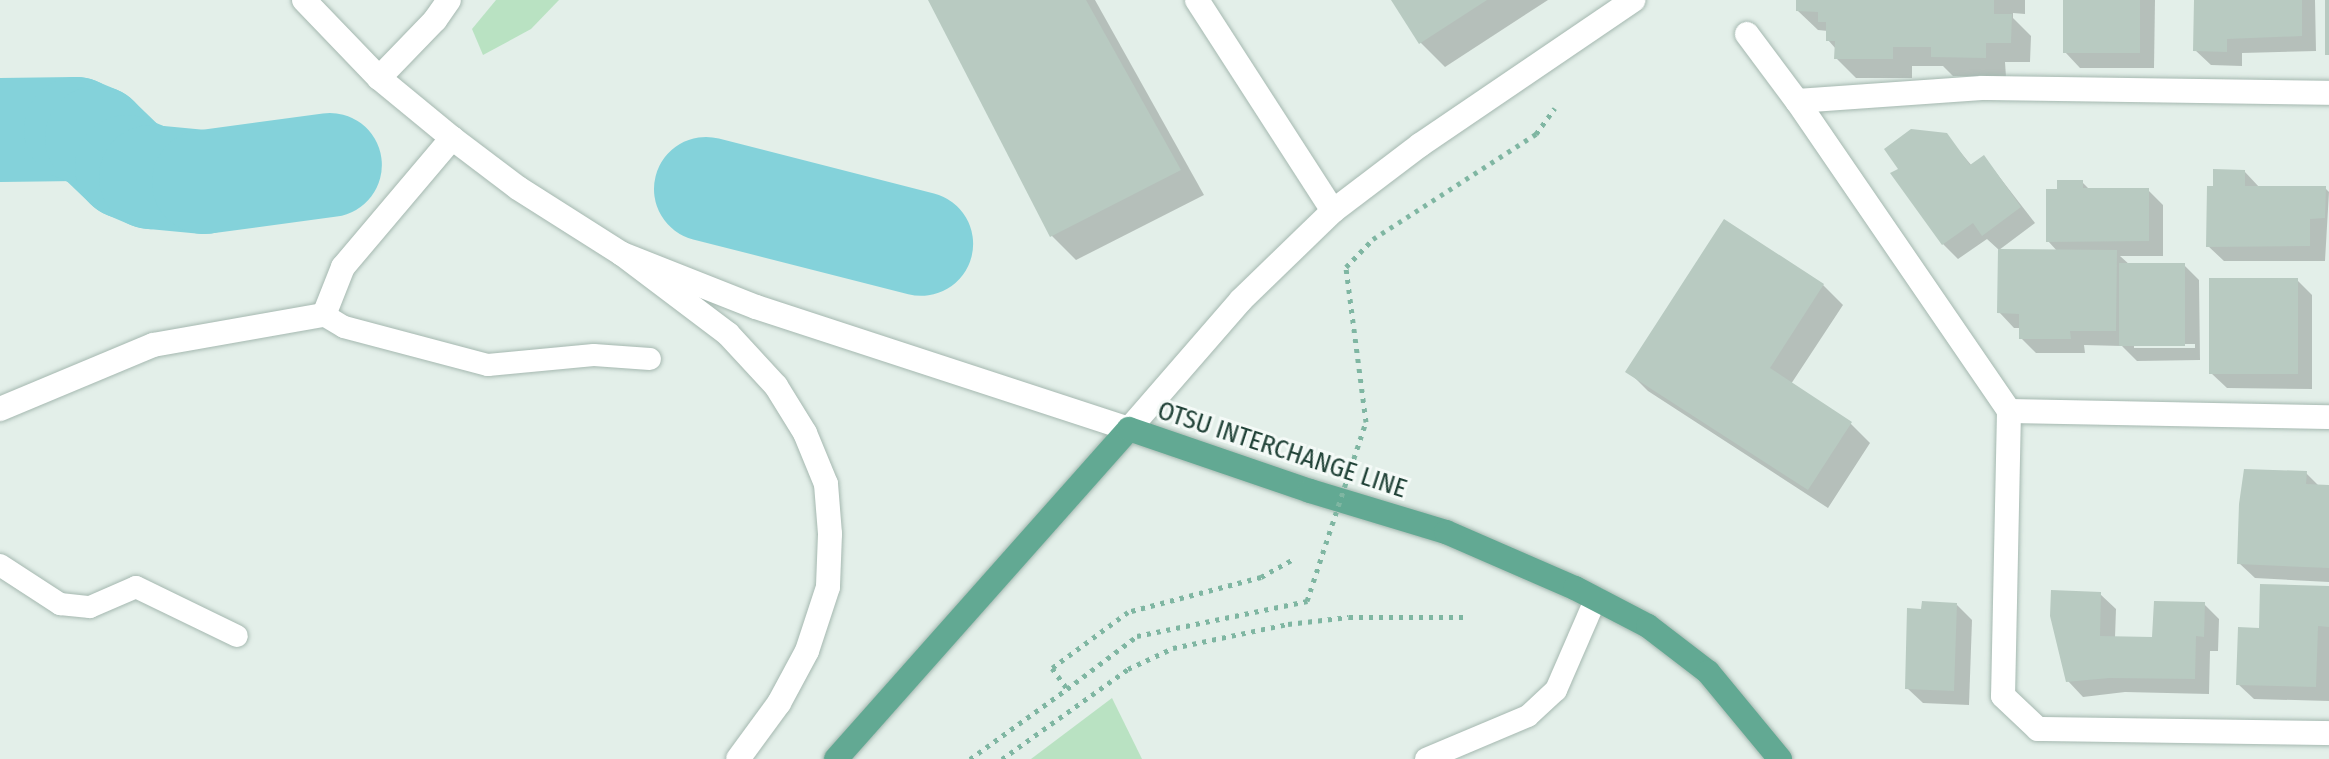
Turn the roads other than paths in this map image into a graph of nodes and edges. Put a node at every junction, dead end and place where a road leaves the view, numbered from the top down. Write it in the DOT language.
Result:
graph roads {
  1 [pos="304,0"];
  2 [pos="449,0"];
  3 [pos="1197,0"];
  4 [pos="1633,0"];
  5 [pos="1747,34"];
  6 [pos="379,78"];
  7 [pos="2329,93"];
  8 [pos="1797,101"];
  9 [pos="452,138"];
  10 [pos="1333,211"];
  11 [pos="622,254"];
  12 [pos="324,315"];
  13 [pos="650,359"];
  14 [pos="0,409"];
  15 [pos="2009,411"];
  16 [pos="2329,417"];
  17 [pos="1129,429"];
  18 [pos="0,565"];
  19 [pos="1596,598"];
  20 [pos="237,636"];
  21 [pos="2329,733"];
  22 [pos="738,759"];
  23 [pos="836,759"];
  24 [pos="1426,759"];
  25 [pos="1780,759"];
  1 -- 6 [label="street"];
  2 -- 6 [label="street"];
  3 -- 10 [label="street"];
  4 -- 10 [label="street"];
  5 -- 8 [label="street"];
  6 -- 9 [label="street"];
  7 -- 8 [label="street"];
  8 -- 15 [label="street"];
  9 -- 11 [label="street"];
  9 -- 12 [label="street"];
  10 -- 17 [label="street"];
  11 -- 17 [label="street"];
  11 -- 22 [label="street"];
  12 -- 13 [label="lane"];
  12 -- 14 [label="street"];
  15 -- 16 [label="street"];
  15 -- 21 [label="street"];
  17 -- 19 [label="main road, OTSU INTERCHANGE LINE"];
  17 -- 23 [label="main road, OTSU INTERCHANGE LINE"];
  18 -- 20 [label="lane"];
  19 -- 24 [label="lane"];
  19 -- 25 [label="main road, OTSU INTERCHANGE LINE"];
}
